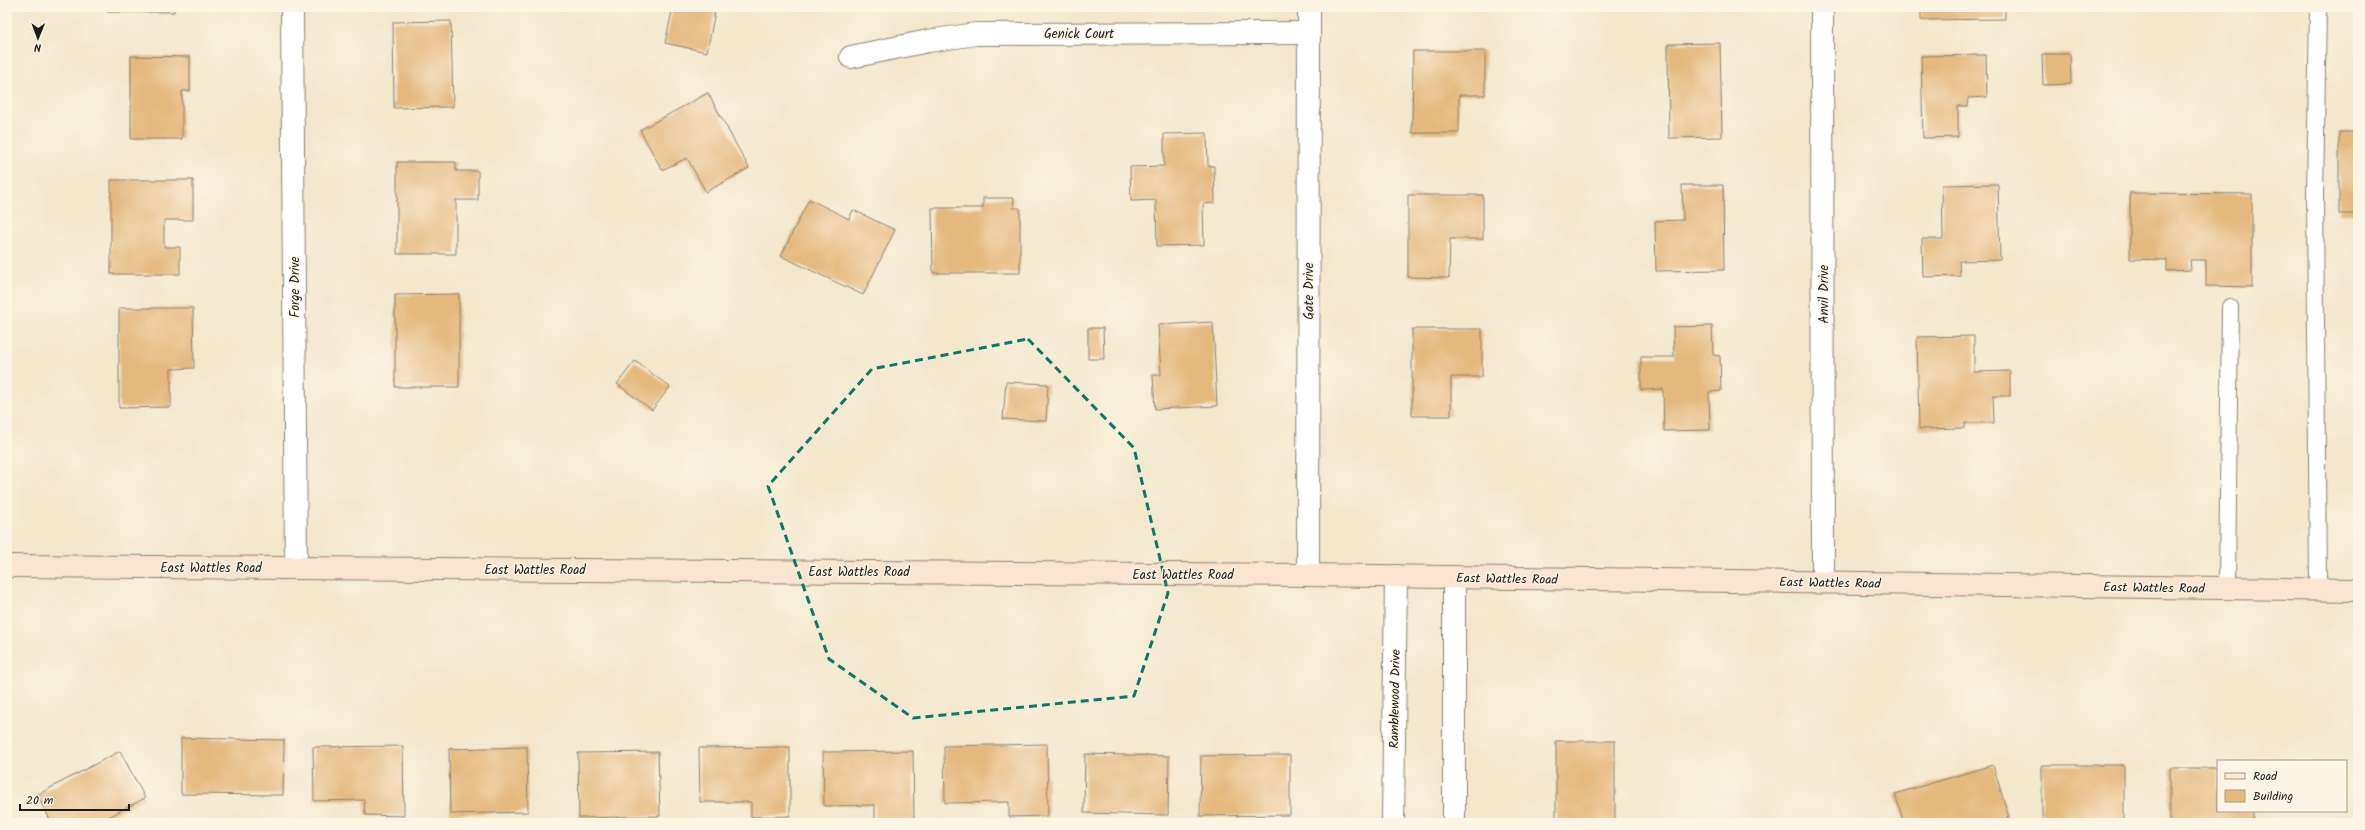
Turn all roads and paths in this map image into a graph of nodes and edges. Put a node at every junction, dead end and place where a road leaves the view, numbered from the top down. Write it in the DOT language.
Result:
graph roads {
  1 [pos="292,7"];
  2 [pos="1309,7"];
  3 [pos="1822,7"];
  4 [pos="2318,7"];
  5 [pos="1309,33"];
  6 [pos="851,57"];
  7 [pos="2230,307"];
  8 [pos="7,566"];
  9 [pos="296,568"];
  10 [pos="1308,575"];
  11 [pos="1396,576"];
  12 [pos="1454,577"];
  13 [pos="1823,582"];
  14 [pos="2227,588"];
  15 [pos="2318,589"];
  16 [pos="2358,590"];
  17 [pos="1393,823"];
  18 [pos="1454,823"];
  1 -- 9 [label="street, Forge Drive"];
  2 -- 5 [label="street, Gate Drive"];
  3 -- 13 [label="street, Anvil Drive"];
  4 -- 15 [label="lane"];
  5 -- 6 [label="street, Genick Court"];
  5 -- 10 [label="street, Gate Drive"];
  7 -- 14 [label="lane"];
  8 -- 9 [label="main road, East Wattles Road"];
  9 -- 10 [label="main road, East Wattles Road"];
  10 -- 11 [label="main road, East Wattles Road"];
  11 -- 12 [label="main road, East Wattles Road"];
  11 -- 17 [label="street, Ramblewood Drive"];
  12 -- 13 [label="main road, East Wattles Road"];
  12 -- 18 [label="street"];
  13 -- 14 [label="main road, East Wattles Road"];
  14 -- 15 [label="main road, East Wattles Road"];
  15 -- 16 [label="main road, East Wattles Road"];
}
